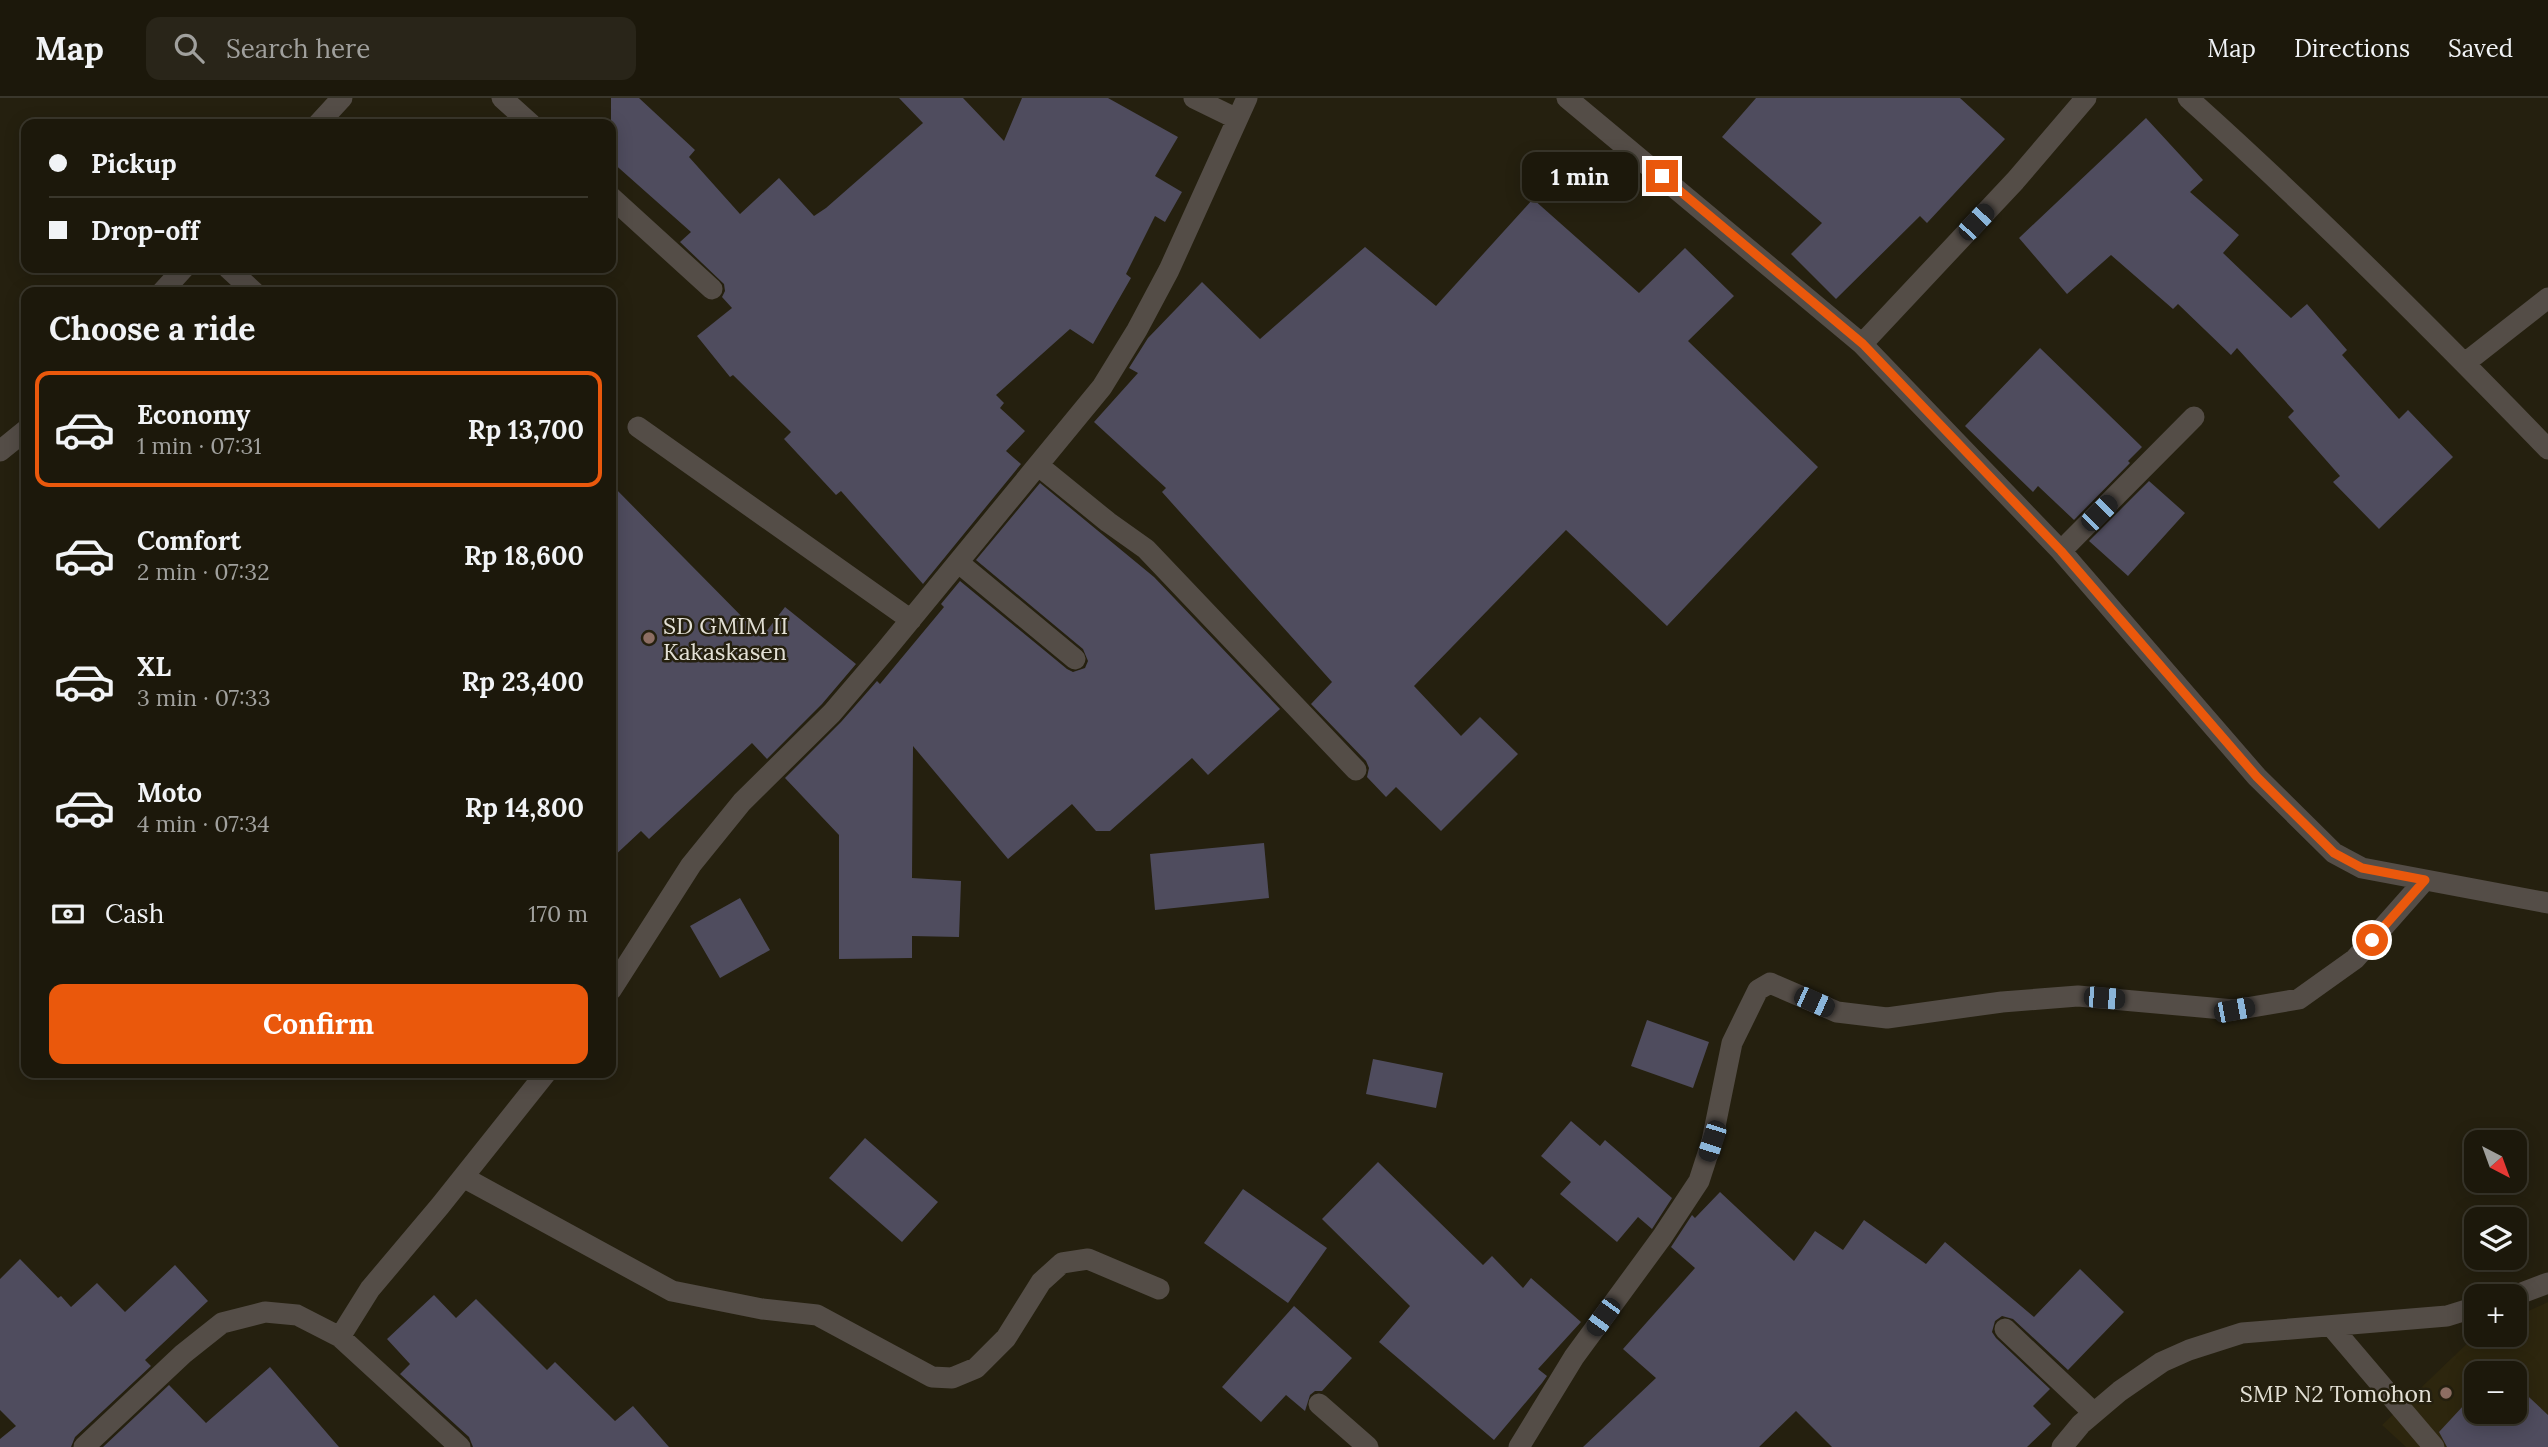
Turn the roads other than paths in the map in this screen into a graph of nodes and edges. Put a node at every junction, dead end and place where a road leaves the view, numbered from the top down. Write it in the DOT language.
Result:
graph roads {
  1 [pos="342,98"];
  2 [pos="502,98"];
  3 [pos="1194,98"];
  4 [pos="1247,98"];
  5 [pos="1567,98"];
  6 [pos="2086,98"];
  7 [pos="2188,98"];
  8 [pos="322,119"];
  9 [pos="525,119"];
  10 [pos="1237,119"];
  11 [pos="616,202"];
  12 [pos="179,273"];
  13 [pos="233,273"];
  14 [pos="167,287"];
  15 [pos="249,287"];
  16 [pos="712,289"];
  17 [pos="2548,298"];
  18 [pos="1863,344"];
  19 [pos="2465,363"];
  20 [pos="2194,417"];
  21 [pos="638,427"];
  22 [pos="21,434"];
  23 [pos="2548,449"];
  24 [pos="0,451"];
  25 [pos="1039,466"];
  26 [pos="2061,551"];
  27 [pos="959,562"];
  28 [pos="911,620"];
  29 [pos="1074,659"];
  30 [pos="1356,770"];
  31 [pos="2425,880"];
  32 [pos="2548,903"];
  33 [pos="616,982"];
  34 [pos="542,1078"];
  35 [pos="463,1177"];
  36 [pos="2548,1283"];
  37 [pos="1159,1289"];
  38 [pos="2527,1291"];
  39 [pos="2464,1311"];
  40 [pos="2331,1326"];
  41 [pos="2005,1329"];
  42 [pos="340,1338"];
  43 [pos="1319,1404"];
  44 [pos="2094,1413"];
  45 [pos="84,1447"];
  46 [pos="460,1447"];
  47 [pos="1368,1447"];
  48 [pos="1518,1447"];
  49 [pos="2062,1447"];
  50 [pos="2434,1447"];
  1 -- 8 [label="street"];
  2 -- 9 [label="street"];
  3 -- 10 [label="street"];
  4 -- 10 [label="street"];
  5 -- 18 [label="street"];
  6 -- 18 [label="street"];
  7 -- 19 [label="street"];
  10 -- 25 [label="street"];
  11 -- 16 [label="street"];
  12 -- 14 [label="street"];
  13 -- 15 [label="street"];
  17 -- 19 [label="street"];
  18 -- 26 [label="street"];
  19 -- 23 [label="street"];
  20 -- 26 [label="street"];
  21 -- 28 [label="street"];
  22 -- 24 [label="street"];
  25 -- 27 [label="street"];
  25 -- 30 [label="street"];
  26 -- 31 [label="street"];
  27 -- 28 [label="street"];
  27 -- 29 [label="street"];
  28 -- 33 [label="street"];
  31 -- 32 [label="street"];
  31 -- 48 [label="street"];
  34 -- 35 [label="street"];
  35 -- 37 [label="street"];
  35 -- 42 [label="street"];
  36 -- 38 [label="street"];
  39 -- 40 [label="street"];
  40 -- 44 [label="street"];
  40 -- 50 [label="street"];
  41 -- 44 [label="street"];
  42 -- 45 [label="street"];
  42 -- 46 [label="street"];
  43 -- 47 [label="street"];
  44 -- 49 [label="street"];
}
